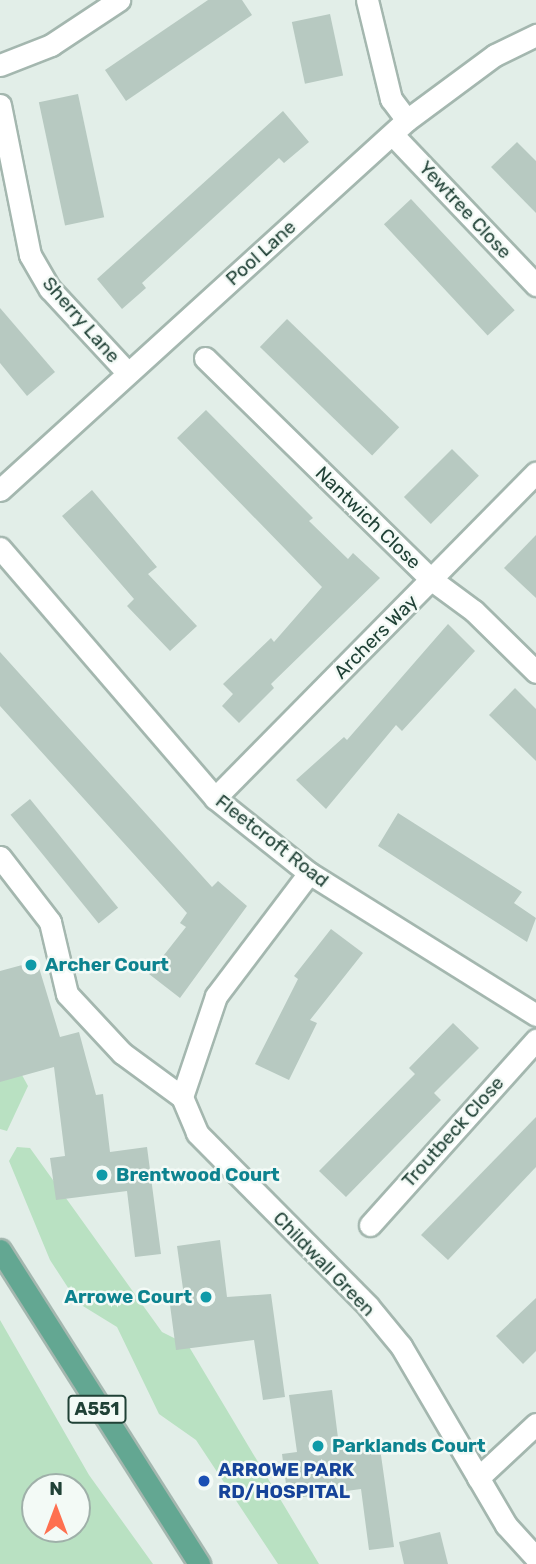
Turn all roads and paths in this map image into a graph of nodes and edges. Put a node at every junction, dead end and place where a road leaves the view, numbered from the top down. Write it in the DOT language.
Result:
graph roads {
  1 [pos="119,0"];
  2 [pos="367,0"];
  3 [pos="536,35"];
  4 [pos="0,65"];
  5 [pos="0,105"];
  6 [pos="401,128"];
  7 [pos="536,285"];
  8 [pos="205,358"];
  9 [pos="126,371"];
  10 [pos="536,473"];
  11 [pos="0,490"];
  12 [pos="0,548"];
  13 [pos="432,580"];
  14 [pos="536,672"];
  15 [pos="215,798"];
  16 [pos="0,857"];
  17 [pos="309,873"];
  18 [pos="536,1015"];
  19 [pos="536,1040"];
  20 [pos="182,1097"];
  21 [pos="370,1224"];
  22 [pos="0,1250"];
  23 [pos="536,1424"];
  24 [pos="478,1478"];
  25 [pos="536,1558"];
  26 [pos="199,1564"];
  1 -- 4 [label="street"];
  2 -- 6 [label="street"];
  3 -- 6 [label="street, Pool Lane"];
  5 -- 9 [label="street, Sherry Lane"];
  6 -- 7 [label="street, Yewtree Close"];
  6 -- 9 [label="street, Pool Lane"];
  8 -- 13 [label="street, Nantwich Close"];
  9 -- 11 [label="street, Pool Lane"];
  10 -- 13 [label="street, Archers Way"];
  12 -- 15 [label="street, Fleetcroft Road"];
  13 -- 14 [label="street, Nantwich Close"];
  13 -- 15 [label="street, Archers Way"];
  15 -- 17 [label="street, Fleetcroft Road"];
  16 -- 20 [label="street"];
  17 -- 18 [label="street, Fleetcroft Road"];
  17 -- 20 [label="street"];
  19 -- 21 [label="street, Troutbeck Close"];
  20 -- 24 [label="street, Childwall Green"];
  22 -- 26 [label="main road, A551"];
  23 -- 24 [label="street"];
  24 -- 25 [label="street, Childwall Green"];
}
